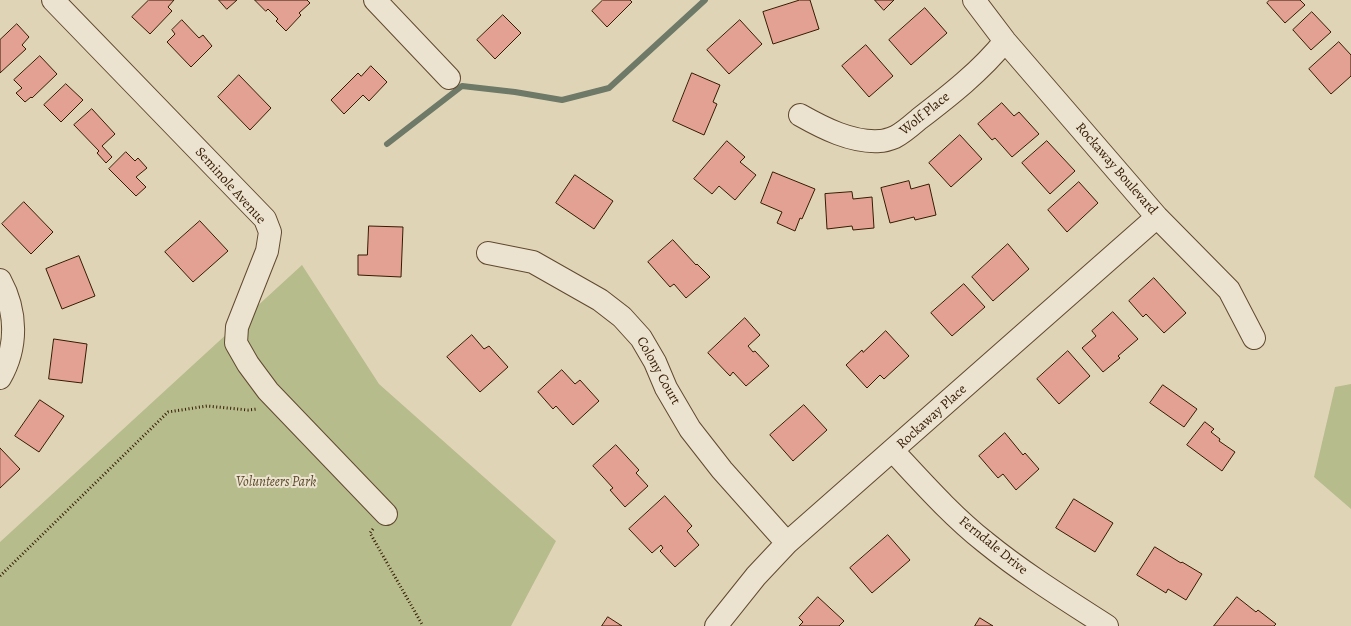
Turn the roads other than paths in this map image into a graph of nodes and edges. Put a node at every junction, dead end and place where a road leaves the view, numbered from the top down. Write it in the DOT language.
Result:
graph roads {
  1 [pos="53,0"];
  2 [pos="375,0"];
  3 [pos="974,0"];
  4 [pos="1005,41"];
  5 [pos="449,78"];
  6 [pos="800,115"];
  7 [pos="1157,217"];
  8 [pos="488,253"];
  9 [pos="0,280"];
  10 [pos="1254,338"];
  11 [pos="0,378"];
  12 [pos="893,451"];
  13 [pos="386,514"];
  14 [pos="788,544"];
  15 [pos="716,626"];
  16 [pos="1107,626"];
  1 -- 13 [label="street, Seminole Avenue"];
  2 -- 5 [label="street"];
  3 -- 4 [label="street, Rockaway Boulevard"];
  4 -- 6 [label="street, Wolf Place"];
  4 -- 7 [label="street, Rockaway Boulevard"];
  7 -- 10 [label="street, Rockaway Boulevard"];
  7 -- 12 [label="street, Rockaway Place"];
  8 -- 14 [label="street, Colony Court"];
  9 -- 11 [label="street"];
  12 -- 14 [label="street, Rockaway Place"];
  12 -- 16 [label="street, Ferndale Drive"];
  14 -- 15 [label="street, Rockaway Place"];
}
